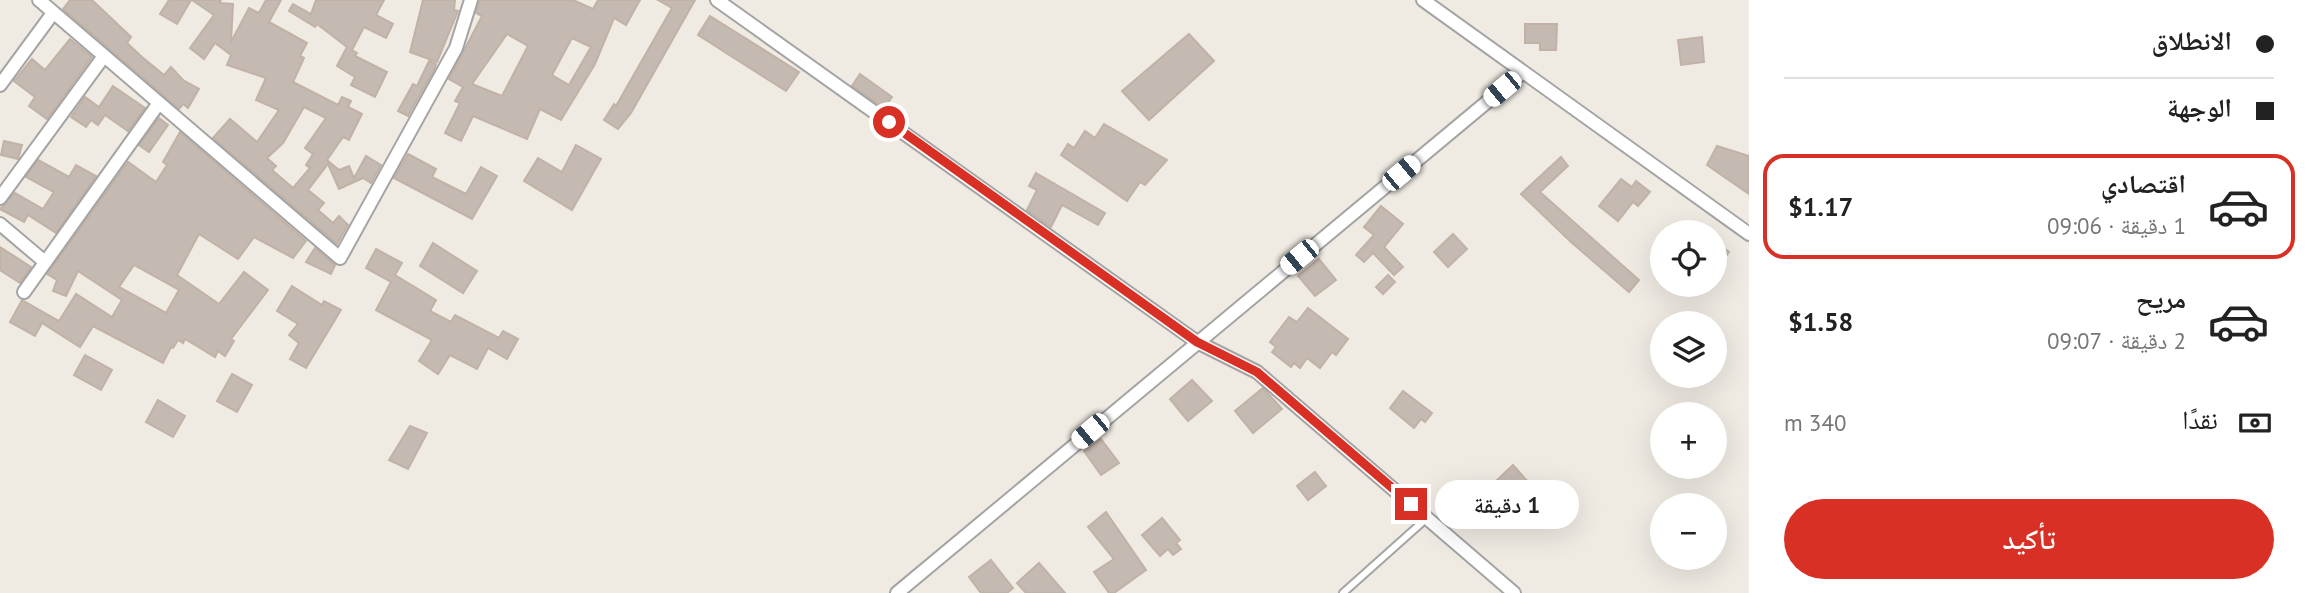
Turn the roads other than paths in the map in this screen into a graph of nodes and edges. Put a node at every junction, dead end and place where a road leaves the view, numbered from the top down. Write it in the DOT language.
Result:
graph roads {
  1 [pos="38,0"];
  2 [pos="471,0"];
  3 [pos="717,0"];
  4 [pos="1423,0"];
  5 [pos="53,13"];
  6 [pos="104,56"];
  7 [pos="1523,72"];
  8 [pos="0,85"];
  9 [pos="159,103"];
  10 [pos="0,198"];
  11 [pos="0,225"];
  12 [pos="1749,234"];
  13 [pos="45,262"];
  14 [pos="24,292"];
  15 [pos="1197,342"];
  16 [pos="1427,518"];
  17 [pos="897,593"];
  18 [pos="1343,593"];
  19 [pos="1514,593"];
  1 -- 5 [label="street"];
  2 -- 9 [label="street"];
  3 -- 15 [label="street"];
  4 -- 7 [label="street"];
  5 -- 6 [label="street"];
  5 -- 8 [label="street"];
  6 -- 9 [label="street"];
  6 -- 10 [label="street"];
  7 -- 12 [label="street"];
  7 -- 15 [label="street"];
  9 -- 13 [label="street"];
  11 -- 13 [label="street"];
  13 -- 14 [label="street"];
  15 -- 16 [label="street"];
  15 -- 17 [label="street"];
  16 -- 18 [label="lane"];
  16 -- 19 [label="street"];
}
